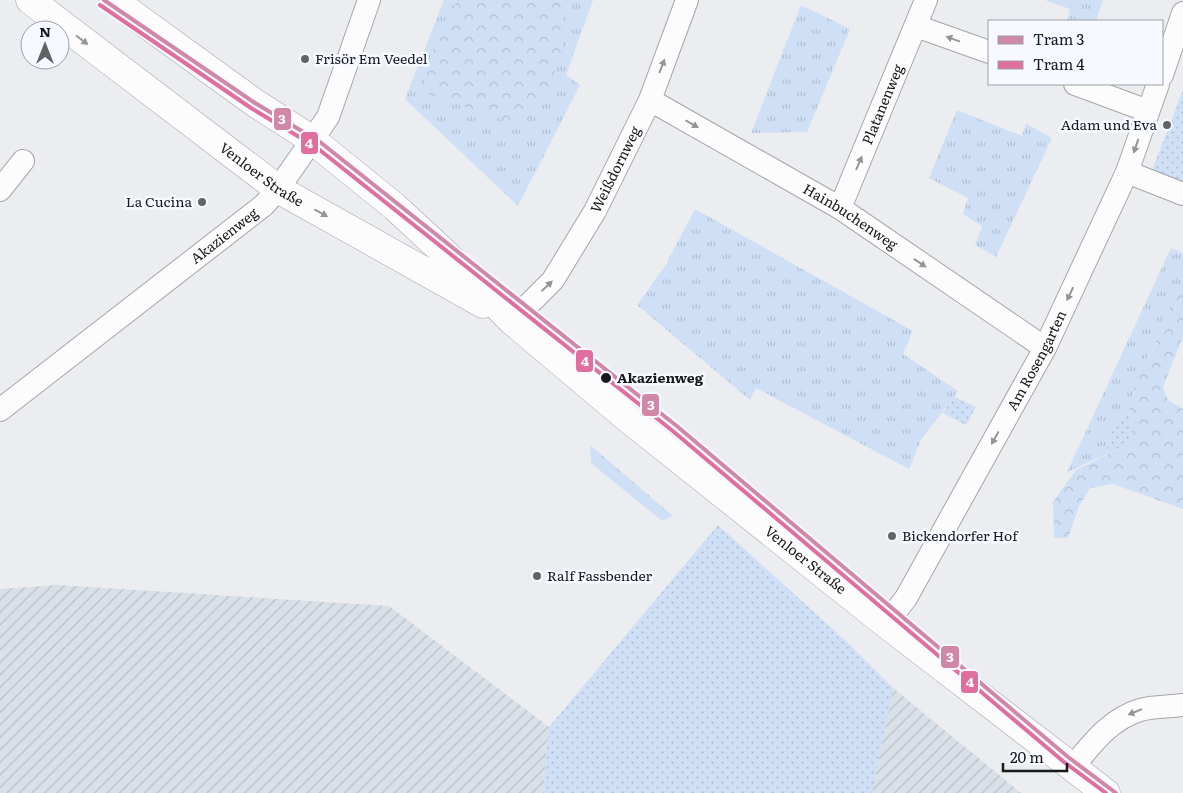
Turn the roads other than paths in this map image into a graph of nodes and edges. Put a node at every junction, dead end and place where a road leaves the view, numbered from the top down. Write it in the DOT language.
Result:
graph roads {
  1 [pos="30,0"];
  2 [pos="114,0"];
  3 [pos="369,0"];
  4 [pos="687,0"];
  5 [pos="926,0"];
  6 [pos="1183,13"];
  7 [pos="916,26"];
  8 [pos="988,52"];
  9 [pos="1177,53"];
  10 [pos="1163,74"];
  11 [pos="1078,85"];
  12 [pos="1158,85"];
  13 [pos="650,100"];
  14 [pos="1148,111"];
  15 [pos="311,139"];
  16 [pos="23,161"];
  17 [pos="1127,172"];
  18 [pos="278,189"];
  19 [pos="0,190"];
  20 [pos="1183,194"];
  21 [pos="840,208"];
  22 [pos="512,321"];
  23 [pos="1045,348"];
  24 [pos="0,410"];
  25 [pos="886,624"];
  26 [pos="1183,705"];
  27 [pos="1072,768"];
  28 [pos="1106,793"];
  1 -- 18 [label="main road, Venloer Straße, one-way"];
  2 -- 15 [label="main road, Venloer Straße"];
  3 -- 15 [label="street, Akazienweg"];
  13 -- 4 [label="street, Weißdornweg, one-way"];
  5 -- 7 [label="street, Platanenweg"];
  6 -- 9 [label="street"];
  8 -- 7 [label="street, one-way"];
  21 -- 7 [label="street, Platanenweg, one-way"];
  9 -- 10 [label="street"];
  11 -- 14 [label="street"];
  12 -- 14 [label="street, Am Rosengarten"];
  13 -- 21 [label="street, Hainbuchenweg, one-way"];
  22 -- 13 [label="street, Weißdornweg, one-way"];
  14 -- 17 [label="street, Am Rosengarten, one-way"];
  15 -- 18 [label="street, Akazienweg"];
  15 -- 22 [label="main road, Venloer Straße"];
  16 -- 19 [label="street"];
  17 -- 20 [label="street"];
  17 -- 23 [label="street, Am Rosengarten, one-way"];
  18 -- 22 [label="main road, Venloer Straße, one-way"];
  18 -- 24 [label="street, Akazienweg"];
  21 -- 23 [label="street, Hainbuchenweg, one-way"];
  22 -- 25 [label="main road, Venloer Straße"];
  23 -- 25 [label="street, Am Rosengarten, one-way"];
  25 -- 27 [label="main road, Venloer Straße"];
  26 -- 27 [label="street, one-way"];
  27 -- 28 [label="main road, Venloer Straße"];
}
